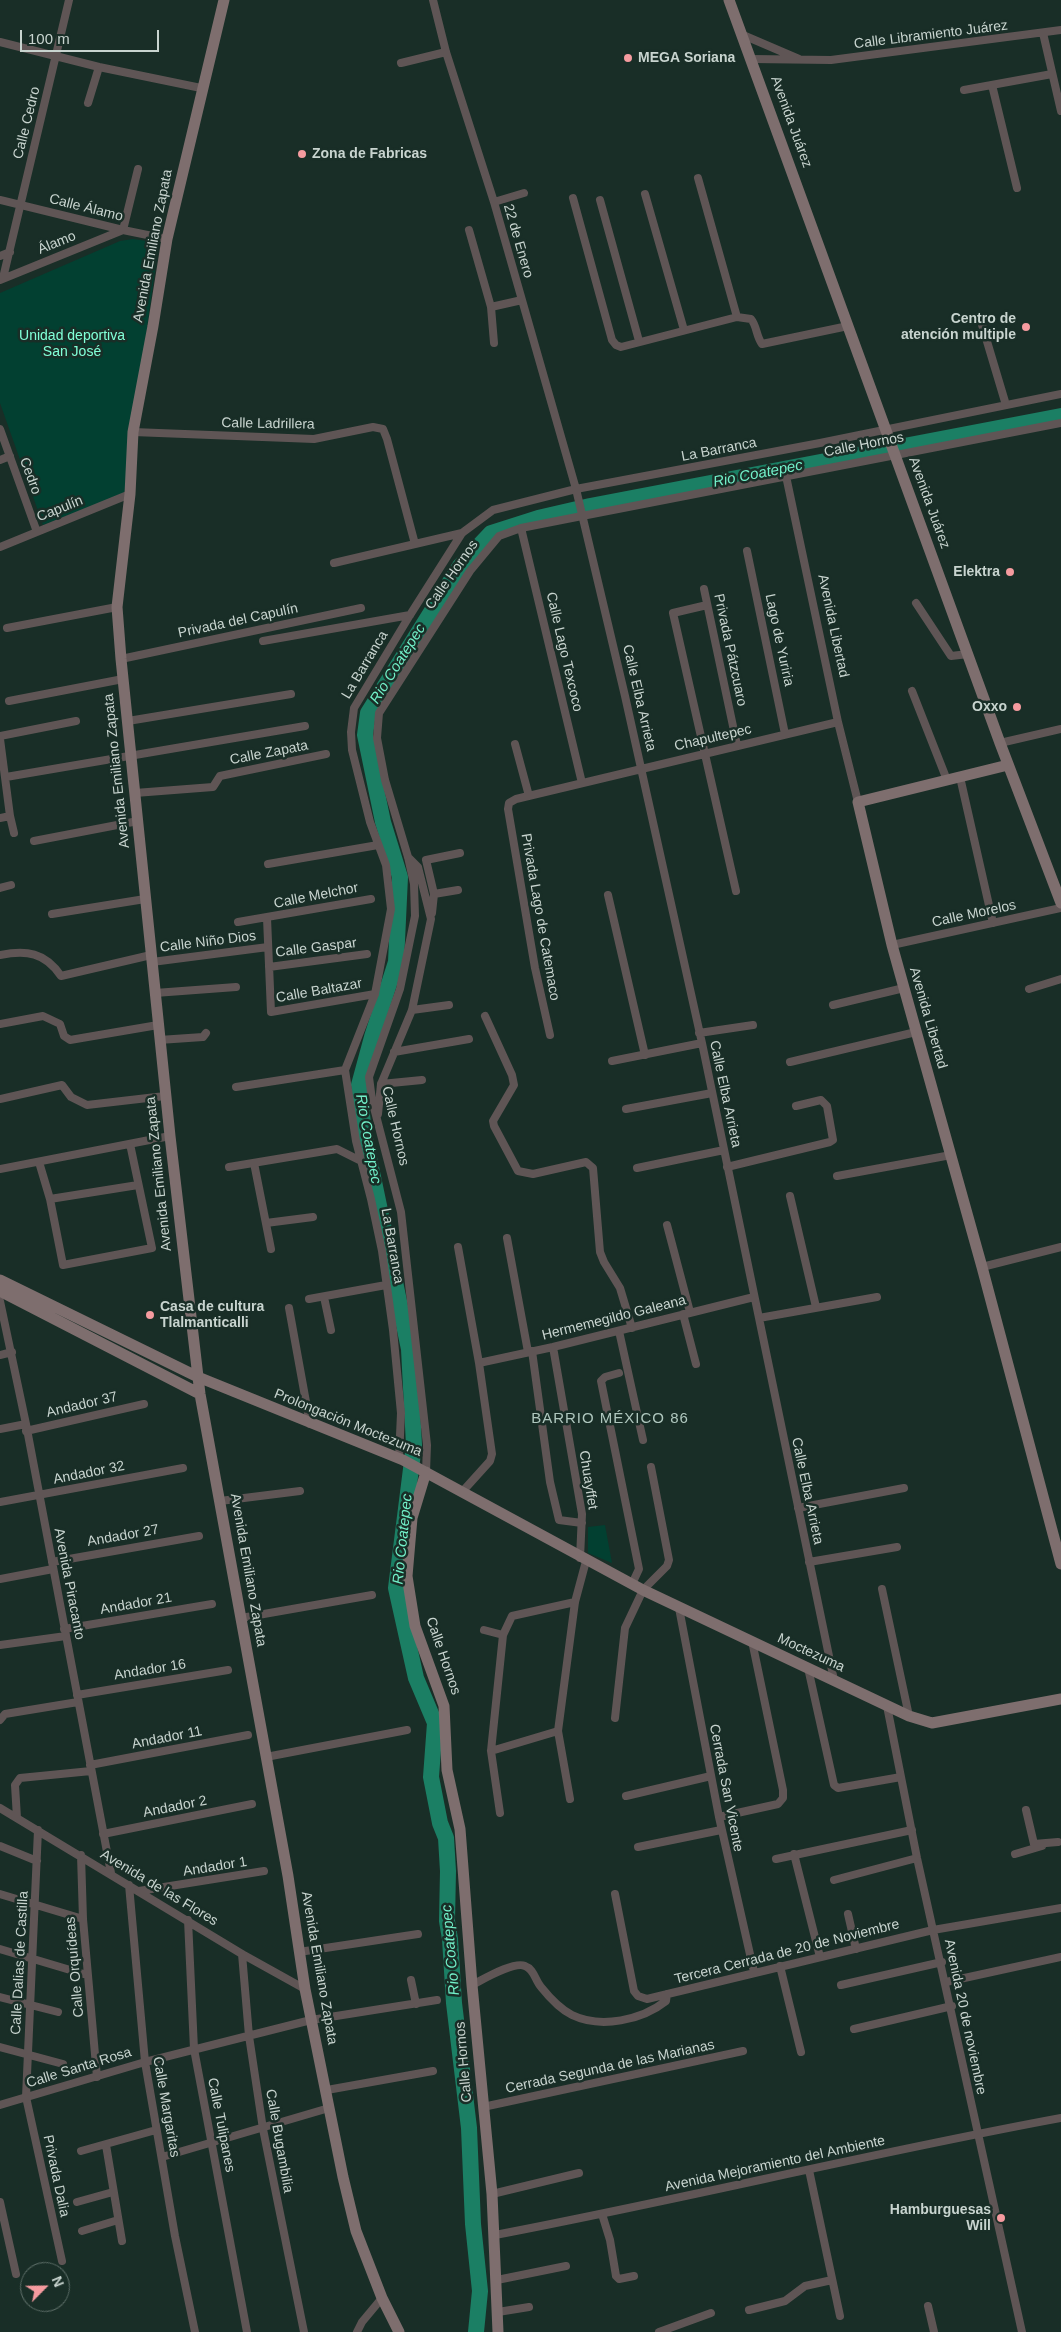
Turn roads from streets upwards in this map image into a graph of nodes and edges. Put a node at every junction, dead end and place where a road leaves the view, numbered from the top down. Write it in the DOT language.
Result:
graph roads {
  1 [pos="69,0"];
  2 [pos="224,0"];
  3 [pos="433,0"];
  4 [pos="729,0"];
  5 [pos="1061,30"];
  6 [pos="1043,33"];
  7 [pos="743,35"];
  8 [pos="0,42"];
  9 [pos="446,52"];
  10 [pos="56,56"];
  11 [pos="752,59"];
  12 [pos="804,60"];
  13 [pos="401,63"];
  14 [pos="99,67"];
  15 [pos="1052,74"];
  16 [pos="992,85"];
  17 [pos="202,88"];
  18 [pos="964,90"];
  19 [pos="88,103"];
  20 [pos="1061,111"];
  21 [pos="138,169"];
  22 [pos="698,178"];
  23 [pos="1017,188"];
  24 [pos="524,193"];
  25 [pos="644,194"];
  26 [pos="573,198"];
  27 [pos="0,200"];
  28 [pos="600,200"];
  29 [pos="494,202"];
  30 [pos="20,205"];
  31 [pos="123,230"];
  32 [pos="469,230"];
  33 [pos="167,239"];
  34 [pos="10,252"];
  35 [pos="0,256"];
  36 [pos="2,279"];
  37 [pos="522,300"];
  38 [pos="491,307"];
  39 [pos="737,317"];
  40 [pos="980,318"];
  41 [pos="848,326"];
  42 [pos="684,330"];
  43 [pos="639,341"];
  44 [pos="494,343"];
  45 [pos="1061,394"];
  46 [pos="1006,405"];
  47 [pos="1061,423"];
  48 [pos="0,429"];
  49 [pos="133,432"];
  50 [pos="888,434"];
  51 [pos="895,453"];
  52 [pos="10,456"];
  53 [pos="0,460"];
  54 [pos="786,476"];
  55 [pos="576,491"];
  56 [pos="130,494"];
  57 [pos="582,514"];
  58 [pos="521,528"];
  59 [pos="37,532"];
  60 [pos="462,533"];
  61 [pos="415,544"];
  62 [pos="0,547"];
  63 [pos="747,550"];
  64 [pos="334,563"];
  65 [pos="704,589"];
  66 [pos="916,603"];
  67 [pos="707,605"];
  68 [pos="117,607"];
  69 [pos="361,608"];
  70 [pos="410,615"];
  71 [pos="7,628"];
  72 [pos="263,641"];
  73 [pos="968,654"];
  74 [pos="121,659"];
  75 [pos="123,679"];
  76 [pos="912,691"];
  77 [pos="291,694"];
  78 [pos="9,701"];
  79 [pos="76,720"];
  80 [pos="128,722"];
  81 [pos="838,722"];
  82 [pos="305,726"];
  83 [pos="1061,729"];
  84 [pos="785,734"];
  85 [pos="0,737"];
  86 [pos="1000,743"];
  87 [pos="515,744"];
  88 [pos="738,745"];
  89 [pos="706,752"];
  90 [pos="326,754"];
  91 [pos="131,755"];
  92 [pos="1008,765"];
  93 [pos="642,768"];
  94 [pos="960,776"];
  95 [pos="6,777"];
  96 [pos="947,780"];
  97 [pos="582,782"];
  98 [pos="135,793"];
  99 [pos="528,796"];
  100 [pos="858,802"];
  101 [pos="509,803"];
  102 [pos="10,816"];
  103 [pos="0,818"];
  104 [pos="138,821"];
  105 [pos="14,833"];
  106 [pos="34,841"];
  107 [pos="378,845"];
  108 [pos="460,853"];
  109 [pos="408,857"];
  110 [pos="268,864"];
  111 [pos="11,885"];
  112 [pos="0,888"];
  113 [pos="458,890"];
  114 [pos="736,891"];
  115 [pos="434,894"];
  116 [pos="608,895"];
  117 [pos="145,899"];
  118 [pos="371,899"];
  119 [pos="1061,903"];
  120 [pos="1061,908"];
  121 [pos="52,914"];
  122 [pos="266,918"];
  123 [pos="431,919"];
  124 [pos="238,922"];
  125 [pos="993,923"];
  126 [pos="892,945"];
  127 [pos="268,947"];
  128 [pos="367,954"];
  129 [pos="0,955"];
  130 [pos="151,958"];
  131 [pos="269,967"];
  132 [pos="1061,979"];
  133 [pos="236,987"];
  134 [pos="904,988"];
  135 [pos="1029,989"];
  136 [pos="155,993"];
  137 [pos="375,994"];
  138 [pos="449,1005"];
  139 [pos="832,1005"];
  140 [pos="412,1010"];
  141 [pos="485,1016"];
  142 [pos="0,1024"];
  143 [pos="158,1025"];
  144 [pos="753,1025"];
  145 [pos="206,1032"];
  146 [pos="916,1032"];
  147 [pos="699,1033"];
  148 [pos="550,1035"];
  149 [pos="469,1039"];
  150 [pos="159,1040"];
  151 [pos="702,1043"];
  152 [pos="394,1052"];
  153 [pos="645,1055"];
  154 [pos="612,1061"];
  155 [pos="790,1062"];
  156 [pos="345,1070"];
  157 [pos="422,1080"];
  158 [pos="382,1084"];
  159 [pos="236,1087"];
  160 [pos="712,1093"];
  161 [pos="165,1096"];
  162 [pos="0,1099"];
  163 [pos="796,1106"];
  164 [pos="626,1109"];
  165 [pos="377,1118"];
  166 [pos="170,1136"];
  167 [pos="130,1144"];
  168 [pos="724,1150"];
  169 [pos="951,1155"];
  170 [pos="360,1160"];
  171 [pos="40,1162"];
  172 [pos="254,1163"];
  173 [pos="228,1167"];
  174 [pos="727,1167"];
  175 [pos="637,1168"];
  176 [pos="0,1169"];
  177 [pos="837,1176"];
  178 [pos="138,1185"];
  179 [pos="790,1196"];
  180 [pos="50,1200"];
  181 [pos="313,1217"];
  182 [pos="266,1223"];
  183 [pos="667,1225"];
  184 [pos="507,1238"];
  185 [pos="458,1247"];
  186 [pos="1061,1247"];
  187 [pos="271,1249"];
  188 [pos="982,1267"];
  189 [pos="0,1280"];
  190 [pos="386,1285"];
  191 [pos="0,1290"];
  192 [pos="324,1297"];
  193 [pos="754,1297"];
  194 [pos="877,1297"];
  195 [pos="309,1299"];
  196 [pos="0,1301"];
  197 [pos="816,1307"];
  198 [pos="289,1308"];
  199 [pos="687,1313"];
  200 [pos="758,1318"];
  201 [pos="632,1328"];
  202 [pos="331,1330"];
  203 [pos="619,1331"];
  204 [pos="553,1347"];
  205 [pos="12,1352"];
  206 [pos="530,1352"];
  207 [pos="0,1354"];
  208 [pos="479,1362"];
  209 [pos="696,1364"];
  210 [pos="619,1373"];
  211 [pos="198,1377"];
  212 [pos="200,1394"];
  213 [pos="144,1404"];
  214 [pos="310,1424"];
  215 [pos="26,1427"];
  216 [pos="0,1428"];
  217 [pos="643,1440"];
  218 [pos="401,1459"];
  219 [pos="651,1467"];
  220 [pos="183,1468"];
  221 [pos="424,1471"];
  222 [pos="904,1488"];
  223 [pos="300,1491"];
  224 [pos="462,1492"];
  225 [pos="39,1496"];
  226 [pos="220,1501"];
  227 [pos="0,1502"];
  228 [pos="798,1508"];
  229 [pos="582,1523"];
  230 [pos="199,1536"];
  231 [pos="897,1547"];
  232 [pos="583,1559"];
  233 [pos="809,1562"];
  234 [pos="1061,1564"];
  235 [pos="52,1565"];
  236 [pos="0,1580"];
  237 [pos="632,1584"];
  238 [pos="643,1590"];
  239 [pos="882,1590"];
  240 [pos="372,1595"];
  241 [pos="575,1602"];
  242 [pos="212,1604"];
  243 [pos="678,1608"];
  244 [pos="241,1618"];
  245 [pos="484,1630"];
  246 [pos="65,1632"];
  247 [pos="503,1635"];
  248 [pos="752,1641"];
  249 [pos="0,1646"];
  250 [pos="808,1668"];
  251 [pos="228,1670"];
  252 [pos="834,1680"];
  253 [pos="1061,1698"];
  254 [pos="78,1699"];
  255 [pos="887,1706"];
  256 [pos="909,1716"];
  257 [pos="615,1718"];
  258 [pos="0,1720"];
  259 [pos="407,1730"];
  260 [pos="558,1731"];
  261 [pos="248,1735"];
  262 [pos="491,1751"];
  263 [pos="266,1757"];
  264 [pos="91,1768"];
  265 [pos="710,1776"];
  266 [pos="901,1777"];
  267 [pos="626,1796"];
  268 [pos="570,1799"];
  269 [pos="252,1804"];
  270 [pos="0,1808"];
  271 [pos="1026,1810"];
  272 [pos="500,1813"];
  273 [pos="718,1817"];
  274 [pos="17,1818"];
  275 [pos="38,1830"];
  276 [pos="721,1830"];
  277 [pos="912,1830"];
  278 [pos="103,1834"];
  279 [pos="1060,1841"];
  280 [pos="0,1846"];
  281 [pos="638,1846"];
  282 [pos="794,1854"];
  283 [pos="1015,1854"];
  284 [pos="81,1855"];
  285 [pos="917,1858"];
  286 [pos="776,1859"];
  287 [pos="37,1861"];
  288 [pos="264,1871"];
  289 [pos="111,1873"];
  290 [pos="834,1880"];
  291 [pos="129,1885"];
  292 [pos="139,1891"];
  293 [pos="0,1894"];
  294 [pos="615,1894"];
  295 [pos="34,1904"];
  296 [pos="1061,1908"];
  297 [pos="848,1914"];
  298 [pos="83,1919"];
  299 [pos="188,1920"];
  300 [pos="933,1930"];
  301 [pos="418,1934"];
  302 [pos="856,1948"];
  303 [pos="0,1949"];
  304 [pos="299,1952"];
  305 [pos="242,1954"];
  306 [pos="820,1957"];
  307 [pos="1061,1957"];
  308 [pos="32,1959"];
  309 [pos="942,1962"];
  310 [pos="780,1966"];
  311 [pos="754,1972"];
  312 [pos="87,1976"];
  313 [pos="411,1980"];
  314 [pos="946,1982"];
  315 [pos="472,1985"];
  316 [pos="841,1985"];
  317 [pos="305,1989"];
  318 [pos="667,1994"];
  319 [pos="0,1997"];
  320 [pos="437,2000"];
  321 [pos="30,2004"];
  322 [pos="416,2004"];
  323 [pos="952,2006"];
  324 [pos="58,2012"];
  325 [pos="311,2020"];
  326 [pos="854,2030"];
  327 [pos="249,2036"];
  328 [pos="0,2047"];
  329 [pos="194,2049"];
  330 [pos="743,2051"];
  331 [pos="801,2052"];
  332 [pos="28,2054"];
  333 [pos="145,2062"];
  334 [pos="63,2064"];
  335 [pos="433,2071"];
  336 [pos="97,2077"];
  337 [pos="327,2090"];
  338 [pos="26,2097"];
  339 [pos="0,2105"];
  340 [pos="483,2107"];
  341 [pos="329,2108"];
  342 [pos="1061,2118"];
  343 [pos="263,2129"];
  344 [pos="156,2130"];
  345 [pos="978,2133"];
  346 [pos="212,2144"];
  347 [pos="106,2145"];
  348 [pos="81,2151"];
  349 [pos="162,2157"];
  350 [pos="809,2170"];
  351 [pos="579,2173"];
  352 [pos="113,2192"];
  353 [pos="492,2194"];
  354 [pos="0,2202"];
  355 [pos="77,2202"];
  356 [pos="602,2214"];
  357 [pos="118,2220"];
  358 [pos="82,2231"];
  359 [pos="495,2235"];
  360 [pos="122,2241"];
  361 [pos="62,2261"];
  362 [pos="566,2266"];
  363 [pos="16,2274"];
  364 [pos="634,2276"];
  365 [pos="497,2280"];
  366 [pos="832,2280"];
  367 [pos="382,2298"];
  368 [pos="928,2306"];
  369 [pos="529,2307"];
  370 [pos="749,2310"];
  371 [pos="498,2312"];
  372 [pos="711,2314"];
  373 [pos="840,2316"];
  374 [pos="195,2332"];
  375 [pos="247,2332"];
  376 [pos="304,2332"];
  377 [pos="358,2332"];
  378 [pos="400,2332"];
  379 [pos="498,2332"];
  380 [pos="658,2332"];
  381 [pos="934,2332"];
  382 [pos="1022,2332"];
  1 -- 10 [label="street, Calle Cedro"];
  2 -- 17 [label="street, Avenida Emiliano Zapata"];
  3 -- 9 [label="street, 22 de Enero"];
  4 -- 7 [label="street, Avenida Juárez"];
  5 -- 6 [label="street, Calle Libramiento Juárez"];
  6 -- 12 [label="street, Calle Libramiento Juárez"];
  6 -- 15 [label="street"];
  7 -- 11 [label="street, Avenida Juárez"];
  7 -- 12 [label="street, Calle Libramiento Juárez"];
  8 -- 10 [label="street"];
  9 -- 13 [label="street"];
  9 -- 29 [label="street, 22 de Enero"];
  10 -- 14 [label="street"];
  10 -- 30 [label="street, Calle Cedro"];
  11 -- 12 [label="street, Calle Libramiento Juárez"];
  11 -- 41 [label="street, Avenida Juárez"];
  14 -- 17 [label="street"];
  14 -- 19 [label="street"];
  15 -- 16 [label="street"];
  15 -- 20 [label="street"];
  16 -- 18 [label="street"];
  16 -- 23 [label="street"];
  17 -- 33 [label="street, Avenida Emiliano Zapata"];
  21 -- 31 [label="street"];
  22 -- 39 [label="street"];
  24 -- 29 [label="street"];
  25 -- 42 [label="street"];
  26 -- 43 [label="street"];
  27 -- 30 [label="street, Calle Álamo"];
  28 -- 43 [label="street"];
  29 -- 37 [label="street, 22 de Enero"];
  30 -- 31 [label="street, Calle Álamo"];
  30 -- 34 [label="street, Calle Cedro"];
  31 -- 33 [label="street, Calle Álamo"];
  31 -- 36 [label="street, Álamo"];
  32 -- 38 [label="street"];
  33 -- 49 [label="street, Avenida Emiliano Zapata"];
  34 -- 35 [label="street"];
  34 -- 36 [label="street, Calle Cedro"];
  37 -- 38 [label="street"];
  37 -- 55 [label="street, 22 de Enero"];
  38 -- 44 [label="street"];
  39 -- 41 [label="street"];
  39 -- 42 [label="street"];
  40 -- 46 [label="street"];
  41 -- 50 [label="street, Avenida Juárez"];
  42 -- 43 [label="street"];
  45 -- 46 [label="street, La Barranca"];
  46 -- 50 [label="street, La Barranca"];
  47 -- 51 [label="street, Calle Hornos"];
  48 -- 52 [label="street, Cedro"];
  49 -- 56 [label="street, Avenida Emiliano Zapata"];
  49 -- 61 [label="street, Calle Ladrillera"];
  50 -- 51 [label="street, Avenida Juárez"];
  50 -- 55 [label="street, La Barranca"];
  51 -- 54 [label="street, Calle Hornos"];
  51 -- 73 [label="street, Avenida Juárez"];
  52 -- 53 [label="street"];
  52 -- 59 [label="street, Cedro"];
  54 -- 57 [label="street, Calle Hornos"];
  54 -- 81 [label="street, Avenida Libertad"];
  55 -- 57 [label="street, 22 de Enero"];
  55 -- 60 [label="street, La Barranca"];
  56 -- 59 [label="street, Capulín"];
  56 -- 68 [label="street, Avenida Emiliano Zapata"];
  57 -- 58 [label="street, Calle Hornos"];
  57 -- 93 [label="street, Calle Elba Arrieta"];
  58 -- 97 [label="street, Calle Lago Texcoco"];
  58 -- 109 [label="street, Calle Hornos"];
  59 -- 62 [label="street, Capulín"];
  60 -- 61 [label="street"];
  60 -- 70 [label="street, La Barranca"];
  61 -- 64 [label="street"];
  63 -- 84 [label="street, Lago de Yuriria"];
  65 -- 67 [label="street, Privada Pátzcuaro"];
  66 -- 73 [label="street"];
  67 -- 88 [label="street, Privada Pátzcuaro"];
  67 -- 89 [label="street"];
  68 -- 71 [label="street"];
  68 -- 74 [label="street, Avenida Emiliano Zapata"];
  69 -- 74 [label="street, Privada del Capulín"];
  70 -- 72 [label="street"];
  70 -- 107 [label="street, La Barranca"];
  73 -- 86 [label="street, Avenida Juárez"];
  74 -- 75 [label="street, Avenida Emiliano Zapata"];
  75 -- 78 [label="street"];
  75 -- 80 [label="street, Avenida Emiliano Zapata"];
  76 -- 96 [label="street"];
  77 -- 80 [label="street"];
  79 -- 85 [label="street"];
  80 -- 91 [label="street, Avenida Emiliano Zapata"];
  81 -- 84 [label="street, Chapultepec"];
  81 -- 100 [label="street, Avenida Libertad"];
  82 -- 91 [label="street"];
  83 -- 86 [label="street"];
  84 -- 88 [label="street, Chapultepec"];
  85 -- 95 [label="street"];
  86 -- 92 [label="street, Avenida Juárez"];
  87 -- 99 [label="street"];
  88 -- 89 [label="street, Chapultepec"];
  89 -- 93 [label="street, Chapultepec"];
  89 -- 114 [label="street"];
  90 -- 98 [label="street, Calle Zapata"];
  91 -- 95 [label="street"];
  91 -- 98 [label="street, Avenida Emiliano Zapata"];
  92 -- 94 [label="street"];
  92 -- 119 [label="street, Avenida Juárez"];
  93 -- 97 [label="street, Chapultepec"];
  93 -- 147 [label="street, Calle Elba Arrieta"];
  94 -- 96 [label="street"];
  94 -- 125 [label="street"];
  95 -- 102 [label="street"];
  96 -- 100 [label="street"];
  97 -- 99 [label="street, Chapultepec"];
  98 -- 104 [label="street, Avenida Emiliano Zapata"];
  99 -- 101 [label="street, Chapultepec"];
  100 -- 126 [label="street, Avenida Libertad"];
  101 -- 148 [label="street, Privada Lago de Catemaco"];
  102 -- 103 [label="street"];
  102 -- 105 [label="street"];
  104 -- 106 [label="street"];
  104 -- 117 [label="street, Avenida Emiliano Zapata"];
  107 -- 110 [label="street"];
  107 -- 137 [label="street, La Barranca"];
  108 -- 115 [label="street"];
  109 -- 123 [label="street"];
  109 -- 165 [label="street, Calle Hornos"];
  111 -- 112 [label="street"];
  113 -- 115 [label="street"];
  115 -- 123 [label="street"];
  116 -- 153 [label="street"];
  117 -- 121 [label="street"];
  117 -- 130 [label="street, Avenida Emiliano Zapata"];
  118 -- 122 [label="street, Calle Melchor"];
  120 -- 125 [label="street, Calle Morelos"];
  122 -- 124 [label="street, Calle Melchor"];
  122 -- 127 [label="street, Calle Baltazar"];
  123 -- 140 [label="street"];
  125 -- 126 [label="street, Calle Morelos"];
  126 -- 134 [label="street, Avenida Libertad"];
  127 -- 130 [label="street, Calle Niño Dios"];
  127 -- 131 [label="street, Calle Baltazar"];
  128 -- 131 [label="street, Calle Gaspar"];
  129 -- 130 [label="street, Calle Niño Dios"];
  130 -- 136 [label="street, Avenida Emiliano Zapata"];
  131 -- 137 [label="street, Calle Baltazar"];
  132 -- 135 [label="street"];
  133 -- 136 [label="street"];
  134 -- 139 [label="street"];
  134 -- 146 [label="street, Avenida Libertad"];
  136 -- 143 [label="street, Avenida Emiliano Zapata"];
  137 -- 156 [label="street, La Barranca"];
  138 -- 140 [label="street"];
  140 -- 152 [label="street"];
  141 -- 201 [label="street"];
  142 -- 143 [label="street"];
  143 -- 150 [label="street, Avenida Emiliano Zapata"];
  144 -- 147 [label="street"];
  145 -- 150 [label="street"];
  146 -- 155 [label="street"];
  146 -- 169 [label="street, Avenida Libertad"];
  147 -- 151 [label="street, Calle Elba Arrieta"];
  149 -- 152 [label="street"];
  150 -- 161 [label="street, Avenida Emiliano Zapata"];
  151 -- 153 [label="street"];
  151 -- 160 [label="street, Calle Elba Arrieta"];
  152 -- 158 [label="street"];
  153 -- 154 [label="street"];
  156 -- 159 [label="street"];
  156 -- 170 [label="street, La Barranca"];
  157 -- 158 [label="street"];
  158 -- 165 [label="street"];
  160 -- 164 [label="street"];
  160 -- 168 [label="street, Calle Elba Arrieta"];
  161 -- 162 [label="street"];
  161 -- 166 [label="street, Avenida Emiliano Zapata"];
  163 -- 174 [label="street"];
  165 -- 221 [label="street, Calle Hornos"];
  166 -- 167 [label="street"];
  166 -- 211 [label="street, Avenida Emiliano Zapata"];
  167 -- 171 [label="street"];
  167 -- 178 [label="street"];
  168 -- 174 [label="street, Calle Elba Arrieta"];
  168 -- 175 [label="street"];
  169 -- 177 [label="street"];
  169 -- 188 [label="street, Avenida Libertad"];
  170 -- 172 [label="street"];
  170 -- 190 [label="street, La Barranca"];
  171 -- 176 [label="street"];
  171 -- 180 [label="street"];
  172 -- 173 [label="street"];
  172 -- 182 [label="street"];
  174 -- 193 [label="street, Calle Elba Arrieta"];
  178 -- 180 [label="street"];
  178 -- 180 [label="street"];
  179 -- 197 [label="street"];
  181 -- 182 [label="street"];
  182 -- 187 [label="street"];
  183 -- 199 [label="street"];
  184 -- 206 [label="street"];
  185 -- 208 [label="street"];
  186 -- 188 [label="street"];
  188 -- 234 [label="street, Avenida Libertad"];
  189 -- 211 [label="street, Prolongación Moctezuma"];
  190 -- 192 [label="street"];
  190 -- 218 [label="street, La Barranca"];
  191 -- 212 [label="street"];
  192 -- 195 [label="street"];
  192 -- 202 [label="street"];
  193 -- 199 [label="street, Hermemegildo Galeana"];
  193 -- 200 [label="street, Calle Elba Arrieta"];
  194 -- 197 [label="street"];
  196 -- 205 [label="street, Avenida Piracanto"];
  197 -- 200 [label="street"];
  198 -- 214 [label="street"];
  199 -- 201 [label="street, Hermemegildo Galeana"];
  199 -- 209 [label="street"];
  200 -- 228 [label="street, Calle Elba Arrieta"];
  201 -- 203 [label="street, Hermemegildo Galeana"];
  203 -- 204 [label="street, Hermemegildo Galeana"];
  203 -- 217 [label="street"];
  204 -- 206 [label="street, Hermemegildo Galeana"];
  204 -- 229 [label="street, Chuayffet"];
  205 -- 207 [label="street"];
  205 -- 215 [label="street, Avenida Piracanto"];
  206 -- 208 [label="street, Hermemegildo Galeana"];
  206 -- 229 [label="street"];
  208 -- 224 [label="street"];
  210 -- 237 [label="street"];
  211 -- 212 [label="street, Avenida Emiliano Zapata"];
  211 -- 214 [label="street, Prolongación Moctezuma"];
  212 -- 226 [label="street, Avenida Emiliano Zapata"];
  213 -- 215 [label="street, Andador 37"];
  214 -- 218 [label="street, Prolongación Moctezuma"];
  215 -- 216 [label="street, Andador 37"];
  215 -- 225 [label="street, Avenida Piracanto"];
  218 -- 221 [label="street, Prolongación Moctezuma"];
  219 -- 238 [label="street"];
  220 -- 225 [label="street, Andador 32"];
  221 -- 224 [label="street, Prolongación Moctezuma"];
  221 -- 315 [label="street, Calle Hornos"];
  222 -- 228 [label="street"];
  223 -- 226 [label="street"];
  224 -- 232 [label="street, Prolongación Moctezuma"];
  225 -- 227 [label="street, Andador 32"];
  225 -- 235 [label="street, Avenida Piracanto"];
  226 -- 244 [label="street, Avenida Emiliano Zapata"];
  228 -- 233 [label="street, Calle Elba Arrieta"];
  229 -- 232 [label="street, Chuayffet"];
  230 -- 235 [label="street, Andador 27"];
  231 -- 233 [label="street"];
  232 -- 237 [label="street, Prolongación Moctezuma"];
  232 -- 241 [label="street, Chuayffet"];
  233 -- 252 [label="street, Calle Elba Arrieta"];
  235 -- 236 [label="street, Andador 27"];
  235 -- 246 [label="street, Avenida Piracanto"];
  237 -- 238 [label="street, Prolongación Moctezuma"];
  238 -- 243 [label="street, Prolongación Moctezuma"];
  238 -- 257 [label="street"];
  239 -- 256 [label="street"];
  240 -- 244 [label="street"];
  241 -- 247 [label="street"];
  241 -- 260 [label="street, Chuayffet"];
  242 -- 246 [label="street, Andador 21"];
  243 -- 248 [label="street, Moctezuma"];
  243 -- 265 [label="street, Cerrada San Vicente"];
  244 -- 263 [label="street, Avenida Emiliano Zapata"];
  245 -- 247 [label="street"];
  246 -- 249 [label="street, Andador 21"];
  246 -- 254 [label="street, Avenida Piracanto"];
  247 -- 262 [label="street"];
  248 -- 250 [label="street, Moctezuma"];
  248 -- 273 [label="street"];
  250 -- 252 [label="street, Moctezuma"];
  250 -- 266 [label="street"];
  251 -- 254 [label="street, Andador 16"];
  252 -- 255 [label="street, Moctezuma"];
  253 -- 256 [label="street, Moctezuma"];
  254 -- 258 [label="street, Andador 16"];
  254 -- 264 [label="street, Avenida Piracanto"];
  255 -- 256 [label="street, Moctezuma"];
  255 -- 266 [label="street, Avenida 20 de noviembre"];
  259 -- 263 [label="street"];
  260 -- 262 [label="street"];
  260 -- 268 [label="street, Chuayffet"];
  261 -- 264 [label="street, Andador 11"];
  262 -- 272 [label="street"];
  263 -- 304 [label="street, Avenida Emiliano Zapata"];
  264 -- 274 [label="street, Andador 11"];
  264 -- 278 [label="street, Avenida Piracanto"];
  265 -- 267 [label="street"];
  265 -- 273 [label="street, Cerrada San Vicente"];
  266 -- 277 [label="street, Avenida 20 de noviembre"];
  269 -- 278 [label="street, Andador 2"];
  270 -- 274 [label="street, Avenida de las Flores"];
  271 -- 279 [label="street"];
  273 -- 276 [label="street, Cerrada San Vicente"];
  274 -- 275 [label="street, Avenida de las Flores"];
  275 -- 284 [label="street, Avenida de las Flores"];
  275 -- 287 [label="street, Calle Dalias de Castilla"];
  276 -- 281 [label="street"];
  276 -- 311 [label="street, Cerrada San Vicente"];
  277 -- 282 [label="street"];
  277 -- 285 [label="street, Avenida 20 de noviembre"];
  278 -- 289 [label="street, Avenida Piracanto"];
  279 -- 283 [label="street"];
  280 -- 287 [label="street"];
  282 -- 286 [label="street"];
  282 -- 306 [label="street"];
  284 -- 289 [label="street, Avenida de las Flores"];
  284 -- 298 [label="street, Calle Orquídeas"];
  285 -- 290 [label="street"];
  285 -- 300 [label="street, Avenida 20 de noviembre"];
  287 -- 295 [label="street, Calle Dalias de Castilla"];
  288 -- 292 [label="street, Andador 1"];
  289 -- 291 [label="street, Avenida de las Flores"];
  291 -- 292 [label="street, Avenida de las Flores"];
  291 -- 333 [label="street, Calle Margaritas"];
  292 -- 299 [label="street, Avenida de las Flores"];
  293 -- 295 [label="street"];
  294 -- 318 [label="street, Tercera Cerrada de 20 de Noviembre"];
  295 -- 298 [label="street"];
  295 -- 308 [label="street, Calle Dalias de Castilla"];
  296 -- 300 [label="street, Tercera Cerrada de 20 de Noviembre"];
  297 -- 302 [label="street"];
  298 -- 312 [label="street, Calle Orquídeas"];
  299 -- 305 [label="street, Avenida de las Flores"];
  299 -- 329 [label="street, Calle Tulipanes"];
  300 -- 302 [label="street, Tercera Cerrada de 20 de Noviembre"];
  300 -- 309 [label="street, Avenida 20 de noviembre"];
  301 -- 304 [label="street"];
  302 -- 306 [label="street, Tercera Cerrada de 20 de Noviembre"];
  303 -- 308 [label="street"];
  304 -- 317 [label="street, Avenida Emiliano Zapata"];
  305 -- 317 [label="street, Avenida de las Flores"];
  305 -- 327 [label="street, Calle Bugambilia"];
  306 -- 310 [label="street, Tercera Cerrada de 20 de Noviembre"];
  307 -- 314 [label="street"];
  308 -- 312 [label="street"];
  308 -- 321 [label="street, Calle Dalias de Castilla"];
  309 -- 314 [label="street, Avenida 20 de noviembre"];
  309 -- 316 [label="street"];
  310 -- 311 [label="street, Tercera Cerrada de 20 de Noviembre"];
  310 -- 331 [label="street"];
  311 -- 318 [label="street, Tercera Cerrada de 20 de Noviembre"];
  312 -- 336 [label="street, Calle Orquídeas"];
  313 -- 322 [label="street"];
  314 -- 323 [label="street, Avenida 20 de noviembre"];
  315 -- 318 [label="street"];
  315 -- 340 [label="street, Calle Hornos"];
  317 -- 325 [label="street, Avenida Emiliano Zapata"];
  319 -- 321 [label="street"];
  320 -- 322 [label="street, Calle Santa Rosa"];
  321 -- 324 [label="street"];
  321 -- 332 [label="street, Calle Dalias de Castilla"];
  322 -- 325 [label="street, Calle Santa Rosa"];
  323 -- 326 [label="street"];
  323 -- 345 [label="street, Avenida 20 de noviembre"];
  325 -- 327 [label="street, Calle Santa Rosa"];
  325 -- 337 [label="street, Avenida Emiliano Zapata"];
  327 -- 329 [label="street, Calle Santa Rosa"];
  327 -- 343 [label="street, Calle Bugambilia"];
  328 -- 332 [label="street"];
  329 -- 333 [label="street, Calle Santa Rosa"];
  329 -- 346 [label="street, Calle Tulipanes"];
  330 -- 340 [label="street, Cerrada Segunda de las Marianas"];
  332 -- 334 [label="street"];
  332 -- 338 [label="street, Calle Dalias de Castilla"];
  333 -- 336 [label="street, Calle Santa Rosa"];
  333 -- 344 [label="street, Calle Margaritas"];
  335 -- 337 [label="street"];
  336 -- 338 [label="street, Calle Santa Rosa"];
  337 -- 341 [label="street, Avenida Emiliano Zapata"];
  338 -- 339 [label="street, Calle Santa Rosa"];
  338 -- 361 [label="street, Privada Dalia"];
  340 -- 353 [label="street, Calle Hornos"];
  341 -- 343 [label="street"];
  341 -- 367 [label="street, Avenida Emiliano Zapata"];
  342 -- 345 [label="street, Avenida Mejoramiento del Ambiente"];
  343 -- 346 [label="street"];
  343 -- 376 [label="street, Calle Bugambilia"];
  344 -- 347 [label="street"];
  344 -- 349 [label="street, Calle Margaritas"];
  345 -- 350 [label="street, Avenida Mejoramiento del Ambiente"];
  345 -- 382 [label="street, Avenida 20 de noviembre"];
  346 -- 349 [label="street"];
  346 -- 375 [label="street, Calle Tulipanes"];
  347 -- 348 [label="street"];
  347 -- 352 [label="street"];
  349 -- 374 [label="street, Calle Margaritas"];
  350 -- 356 [label="street, Avenida Mejoramiento del Ambiente"];
  350 -- 366 [label="street"];
  351 -- 353 [label="street"];
  352 -- 355 [label="street"];
  352 -- 357 [label="street"];
  353 -- 359 [label="street, Calle Hornos"];
  354 -- 363 [label="street"];
  356 -- 359 [label="street, Avenida Mejoramiento del Ambiente"];
  356 -- 364 [label="street"];
  357 -- 358 [label="street"];
  357 -- 360 [label="street"];
  359 -- 365 [label="street, Calle Hornos"];
  362 -- 365 [label="street"];
  365 -- 371 [label="street, Calle Hornos"];
  366 -- 370 [label="street"];
  366 -- 373 [label="street"];
  367 -- 377 [label="street"];
  367 -- 378 [label="street, Avenida Emiliano Zapata"];
  368 -- 381 [label="street"];
  369 -- 371 [label="street"];
  371 -- 379 [label="street, Calle Hornos"];
  372 -- 380 [label="street"];
}
